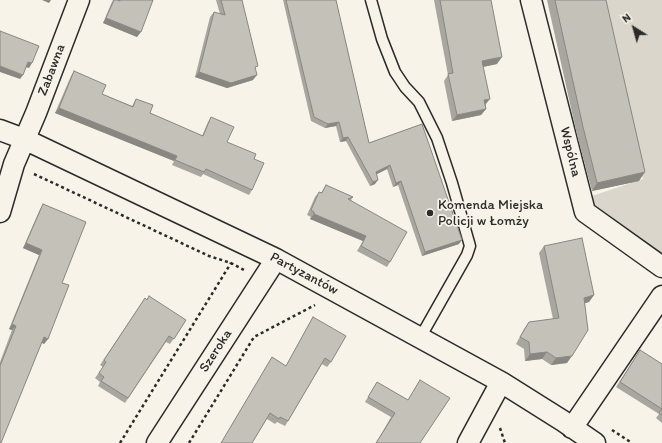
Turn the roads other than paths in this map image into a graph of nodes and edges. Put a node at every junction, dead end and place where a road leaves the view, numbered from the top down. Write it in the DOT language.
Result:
graph roads {
  1 [pos="79,0"];
  2 [pos="370,0"];
  3 [pos="531,0"];
  4 [pos="0,130"];
  5 [pos="24,139"];
  6 [pos="0,212"];
  7 [pos="276,259"];
  8 [pos="662,267"];
  9 [pos="662,296"];
  10 [pos="420,338"];
  11 [pos="501,382"];
  12 [pos="572,428"];
  13 [pos="157,443"];
  14 [pos="468,443"];
  15 [pos="594,443"];
  1 -- 5 [label="street, Zabawna"];
  2 -- 10 [label="lane"];
  3 -- 8 [label="street, Wspólna"];
  4 -- 5 [label="street, Partyzantów"];
  5 -- 6 [label="street, Zabawna"];
  5 -- 7 [label="street, Partyzantów"];
  7 -- 10 [label="street, Partyzantów"];
  7 -- 13 [label="street, Szeroka"];
  9 -- 12 [label="street"];
  10 -- 11 [label="street, Partyzantów"];
  11 -- 12 [label="street, Partyzantów"];
  11 -- 14 [label="street"];
  12 -- 15 [label="street, Partyzantów"];
}
